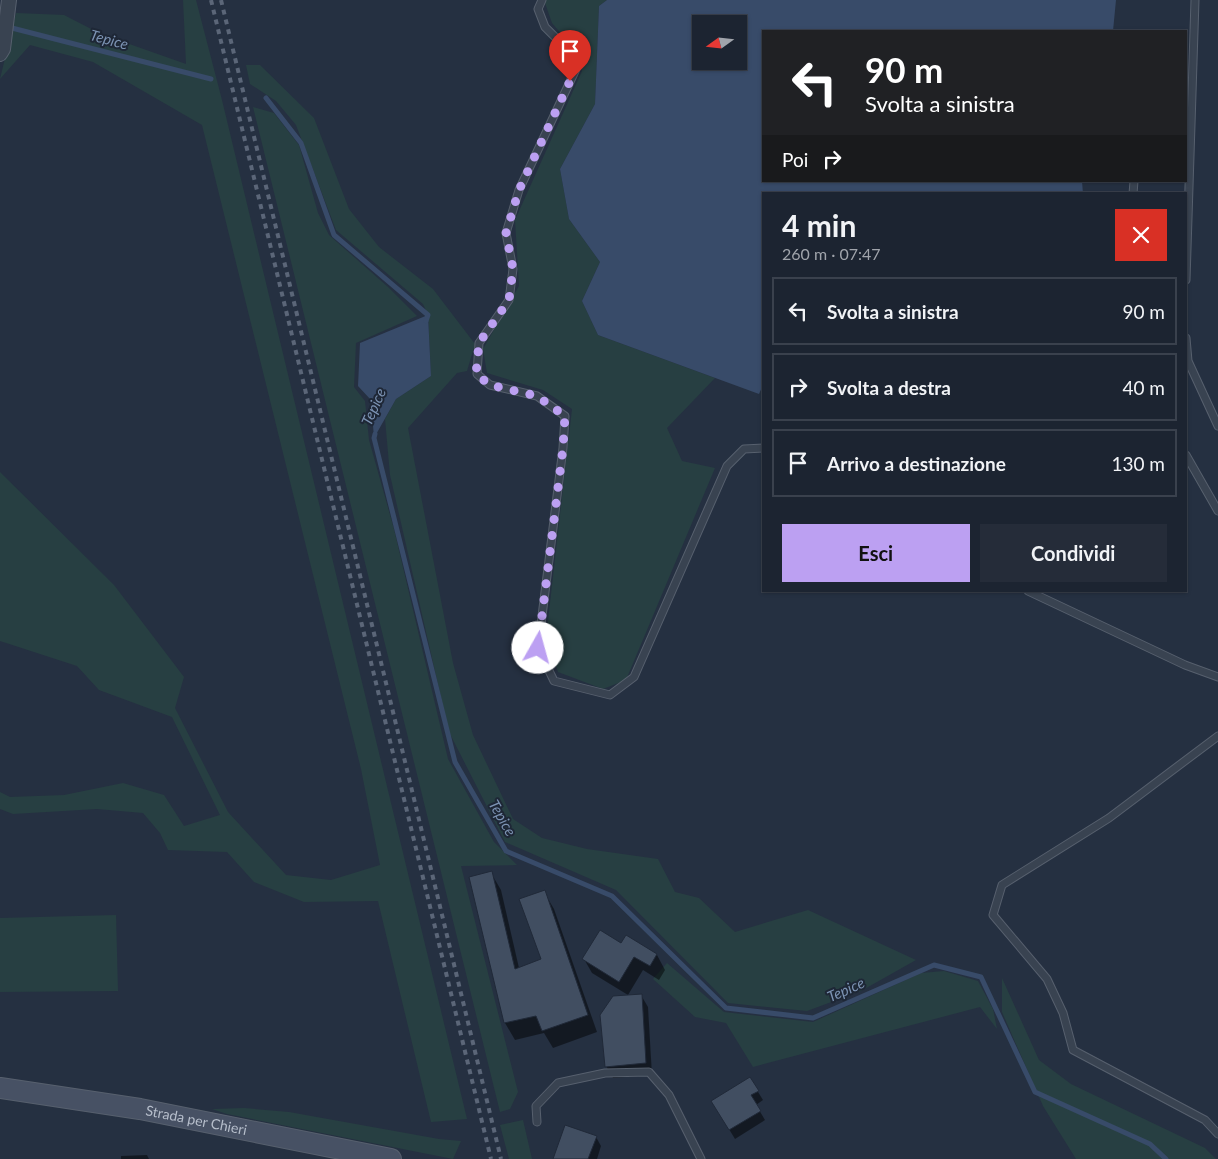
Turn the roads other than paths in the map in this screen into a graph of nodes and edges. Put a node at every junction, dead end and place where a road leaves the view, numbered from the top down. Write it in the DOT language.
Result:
graph roads {
  1 [pos="542,0"];
  2 [pos="1196,0"];
  3 [pos="8,6"];
  4 [pos="1,52"];
  5 [pos="1187,252"];
  6 [pos="1187,350"];
  7 [pos="1218,426"];
  8 [pos="762,448"];
  9 [pos="1187,457"];
  10 [pos="1218,511"];
  11 [pos="1030,592"];
  12 [pos="1218,677"];
  13 [pos="1218,736"];
  14 [pos="0,1088"];
  15 [pos="537,1122"];
  16 [pos="1218,1134"];
  17 [pos="391,1159"];
  18 [pos="701,1159"];
  1 -- 8 [label="lane"];
  2 -- 5 [label="lane"];
  3 -- 4 [label="street"];
  6 -- 7 [label="lane"];
  9 -- 10 [label="lane"];
  11 -- 12 [label="lane"];
  13 -- 16 [label="lane"];
  14 -- 17 [label="main road, Strada per Chieri"];
  15 -- 18 [label="lane"];
}
